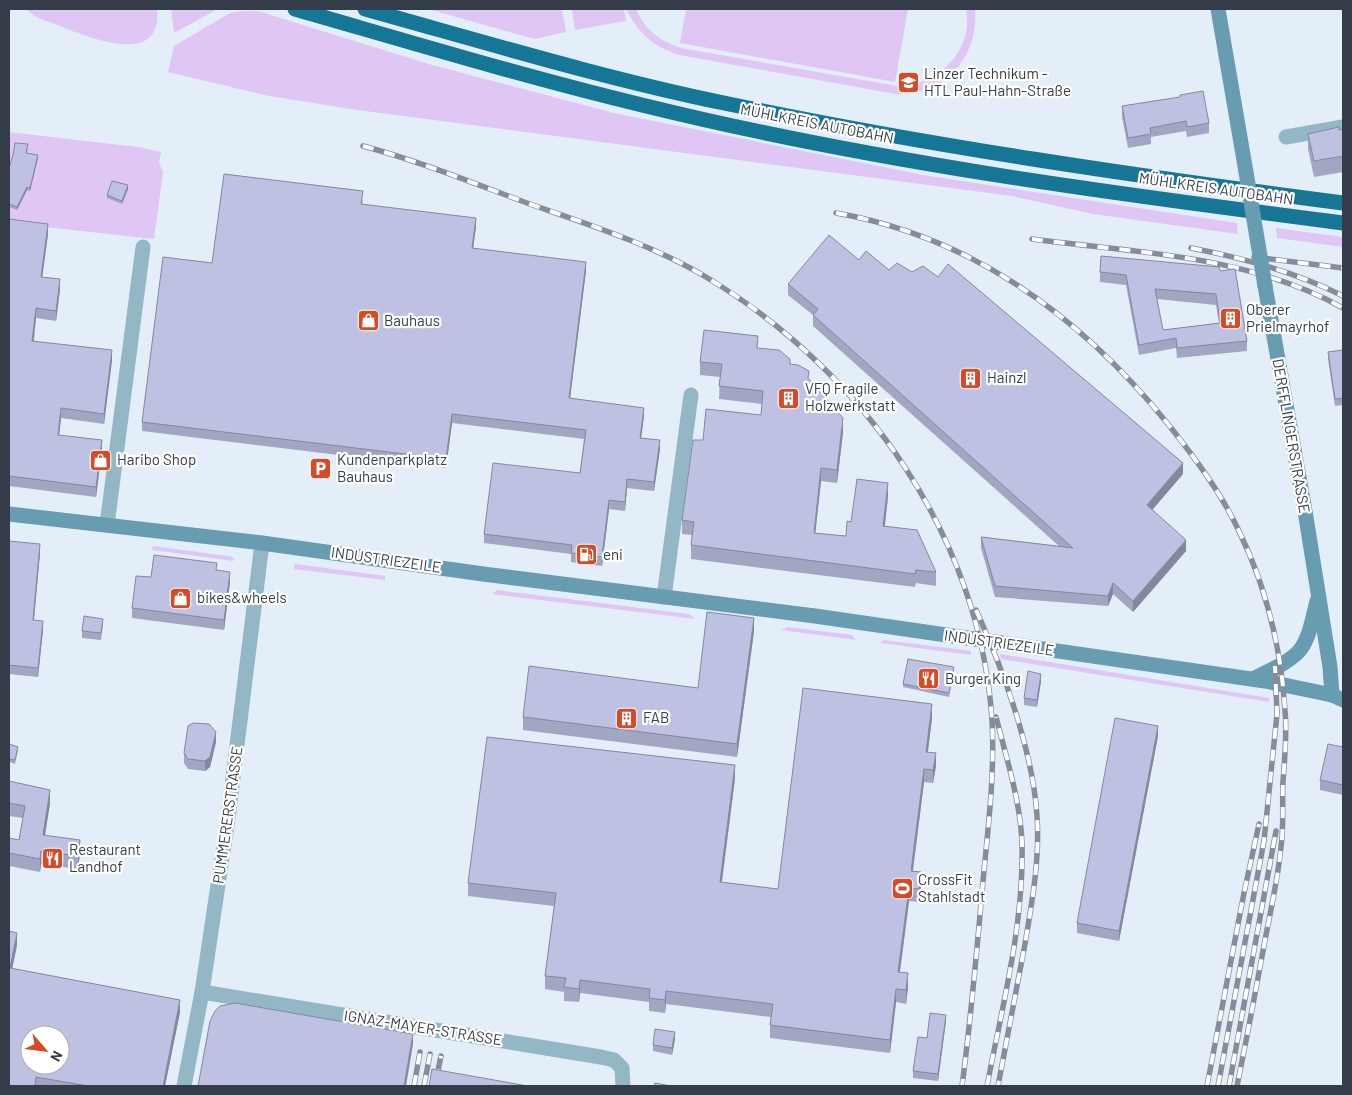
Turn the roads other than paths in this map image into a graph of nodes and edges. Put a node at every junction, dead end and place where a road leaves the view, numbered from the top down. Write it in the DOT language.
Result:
graph roads {
  1 [pos="295,9"];
  2 [pos="366,9"];
  3 [pos="1218,9"];
  4 [pos="1343,127"];
  5 [pos="1286,137"];
  6 [pos="1343,203"];
  7 [pos="1343,223"];
  8 [pos="143,247"];
  9 [pos="691,395"];
  10 [pos="9,514"];
  11 [pos="107,525"];
  12 [pos="262,543"];
  13 [pos="664,597"];
  14 [pos="1318,597"];
  15 [pos="1253,679"];
  16 [pos="1339,696"];
  17 [pos="202,992"];
  18 [pos="184,1086"];
  19 [pos="623,1086"];
  1 -- 7 [label="highway, MÜHLKREIS AUTOBAHN"];
  2 -- 6 [label="highway, MÜHLKREIS AUTOBAHN"];
  3 -- 14 [label="main road, DERFFLINGERSTRASSE, bridge"];
  4 -- 5 [label="street"];
  8 -- 11 [label="street"];
  9 -- 13 [label="street"];
  10 -- 11 [label="main road, INDUSTRIEZEILE"];
  11 -- 12 [label="main road, INDUSTRIEZEILE"];
  12 -- 13 [label="main road, INDUSTRIEZEILE"];
  12 -- 17 [label="street, PUMMERERSTRASSE"];
  13 -- 15 [label="main road, INDUSTRIEZEILE"];
  14 -- 15 [label="main road, DERFFLINGERSTRASSE"];
  14 -- 16 [label="main road, DERFFLINGERSTRASSE"];
  15 -- 16 [label="main road, INDUSTRIEZEILE"];
  17 -- 18 [label="street, PUMMERERSTRASSE"];
  17 -- 19 [label="street, IGNAZ-MAYER-STRASSE"];
}
